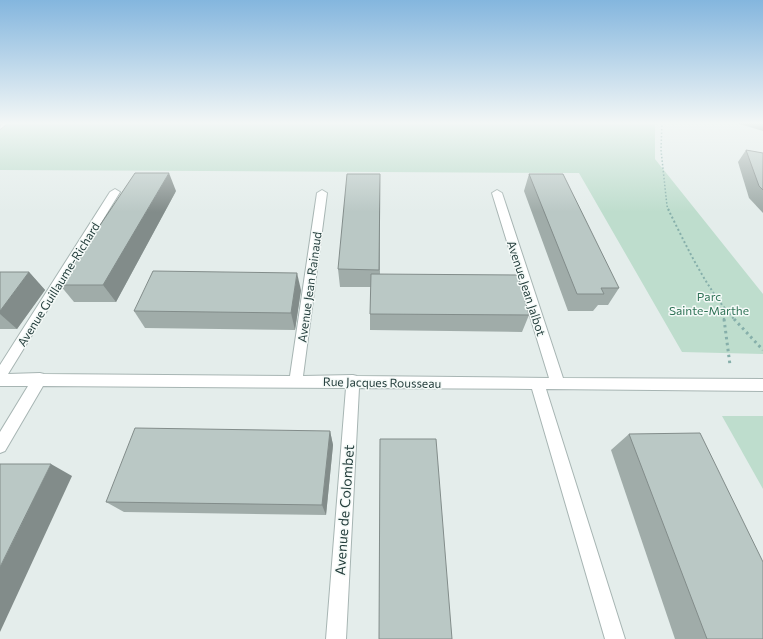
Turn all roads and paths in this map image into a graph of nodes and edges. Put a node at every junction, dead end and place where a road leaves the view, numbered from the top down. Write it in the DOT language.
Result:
graph roads {
  1 [pos="661,152"];
  2 [pos="116,192"];
  3 [pos="322,193"];
  4 [pos="496,193"];
  5 [pos="723,308"];
  6 [pos="763,350"];
  7 [pos="0,376"];
  8 [pos="0,380"];
  9 [pos="40,380"];
  10 [pos="296,381"];
  11 [pos="353,381"];
  12 [pos="537,383"];
  13 [pos="558,384"];
  14 [pos="732,384"];
  15 [pos="763,385"];
  16 [pos="0,446"];
  17 [pos="336,639"];
  18 [pos="615,639"];
  1 -- 5 [label="path"];
  2 -- 7 [label="street, Avenue Guillaume-Richard"];
  3 -- 10 [label="street, Avenue Jean Rainaud"];
  4 -- 13 [label="street, Avenue Jean Jalbot"];
  5 -- 6 [label="path"];
  5 -- 14 [label="path"];
  8 -- 9 [label="street, Rue Jacques Rousseau"];
  9 -- 10 [label="street, Rue Jacques Rousseau"];
  9 -- 16 [label="street"];
  10 -- 11 [label="street, Rue Jacques Rousseau"];
  11 -- 12 [label="street, Rue Jacques Rousseau"];
  11 -- 17 [label="street, Avenue de Colombet"];
  12 -- 13 [label="street, Rue Jacques Rousseau"];
  12 -- 18 [label="street"];
  13 -- 14 [label="street, Rue Jacques Rousseau"];
  14 -- 15 [label="street, Rue Jacques Rousseau"];
}
